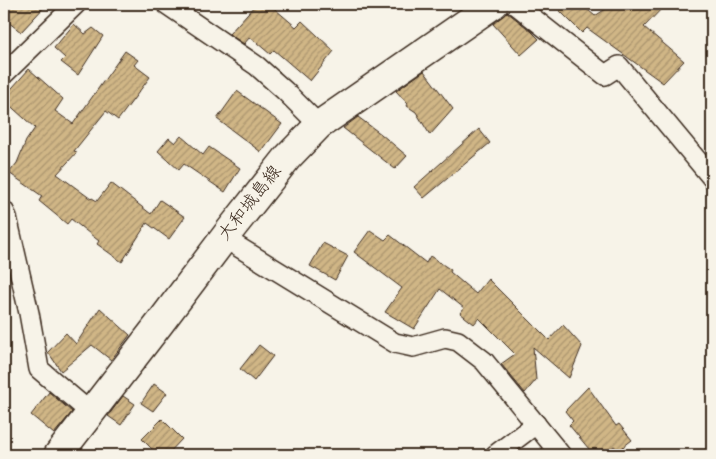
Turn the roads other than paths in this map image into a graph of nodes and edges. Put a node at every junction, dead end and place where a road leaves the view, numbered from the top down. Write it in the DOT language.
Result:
graph roads {
  1 [pos="76,4"];
  2 [pos="166,4"];
  3 [pos="494,4"];
  4 [pos="515,4"];
  5 [pos="4,74"];
  6 [pos="318,125"];
  7 [pos="712,178"];
  8 [pos="4,210"];
  9 [pos="224,238"];
  10 [pos="91,413"];
  11 [pos="536,424"];
  12 [pos="58,455"];
  13 [pos="495,455"];
  14 [pos="560,455"];
  1 -- 5 [label="street"];
  2 -- 6 [label="street"];
  3 -- 6 [label="main road, 大和城島線"];
  4 -- 7 [label="street"];
  6 -- 9 [label="main road, 大和城島線"];
  8 -- 10 [label="street"];
  9 -- 10 [label="main road, 大和城島線"];
  9 -- 11 [label="street"];
  10 -- 12 [label="main road, 大和城島線"];
  11 -- 13 [label="street"];
  11 -- 14 [label="street"];
}
